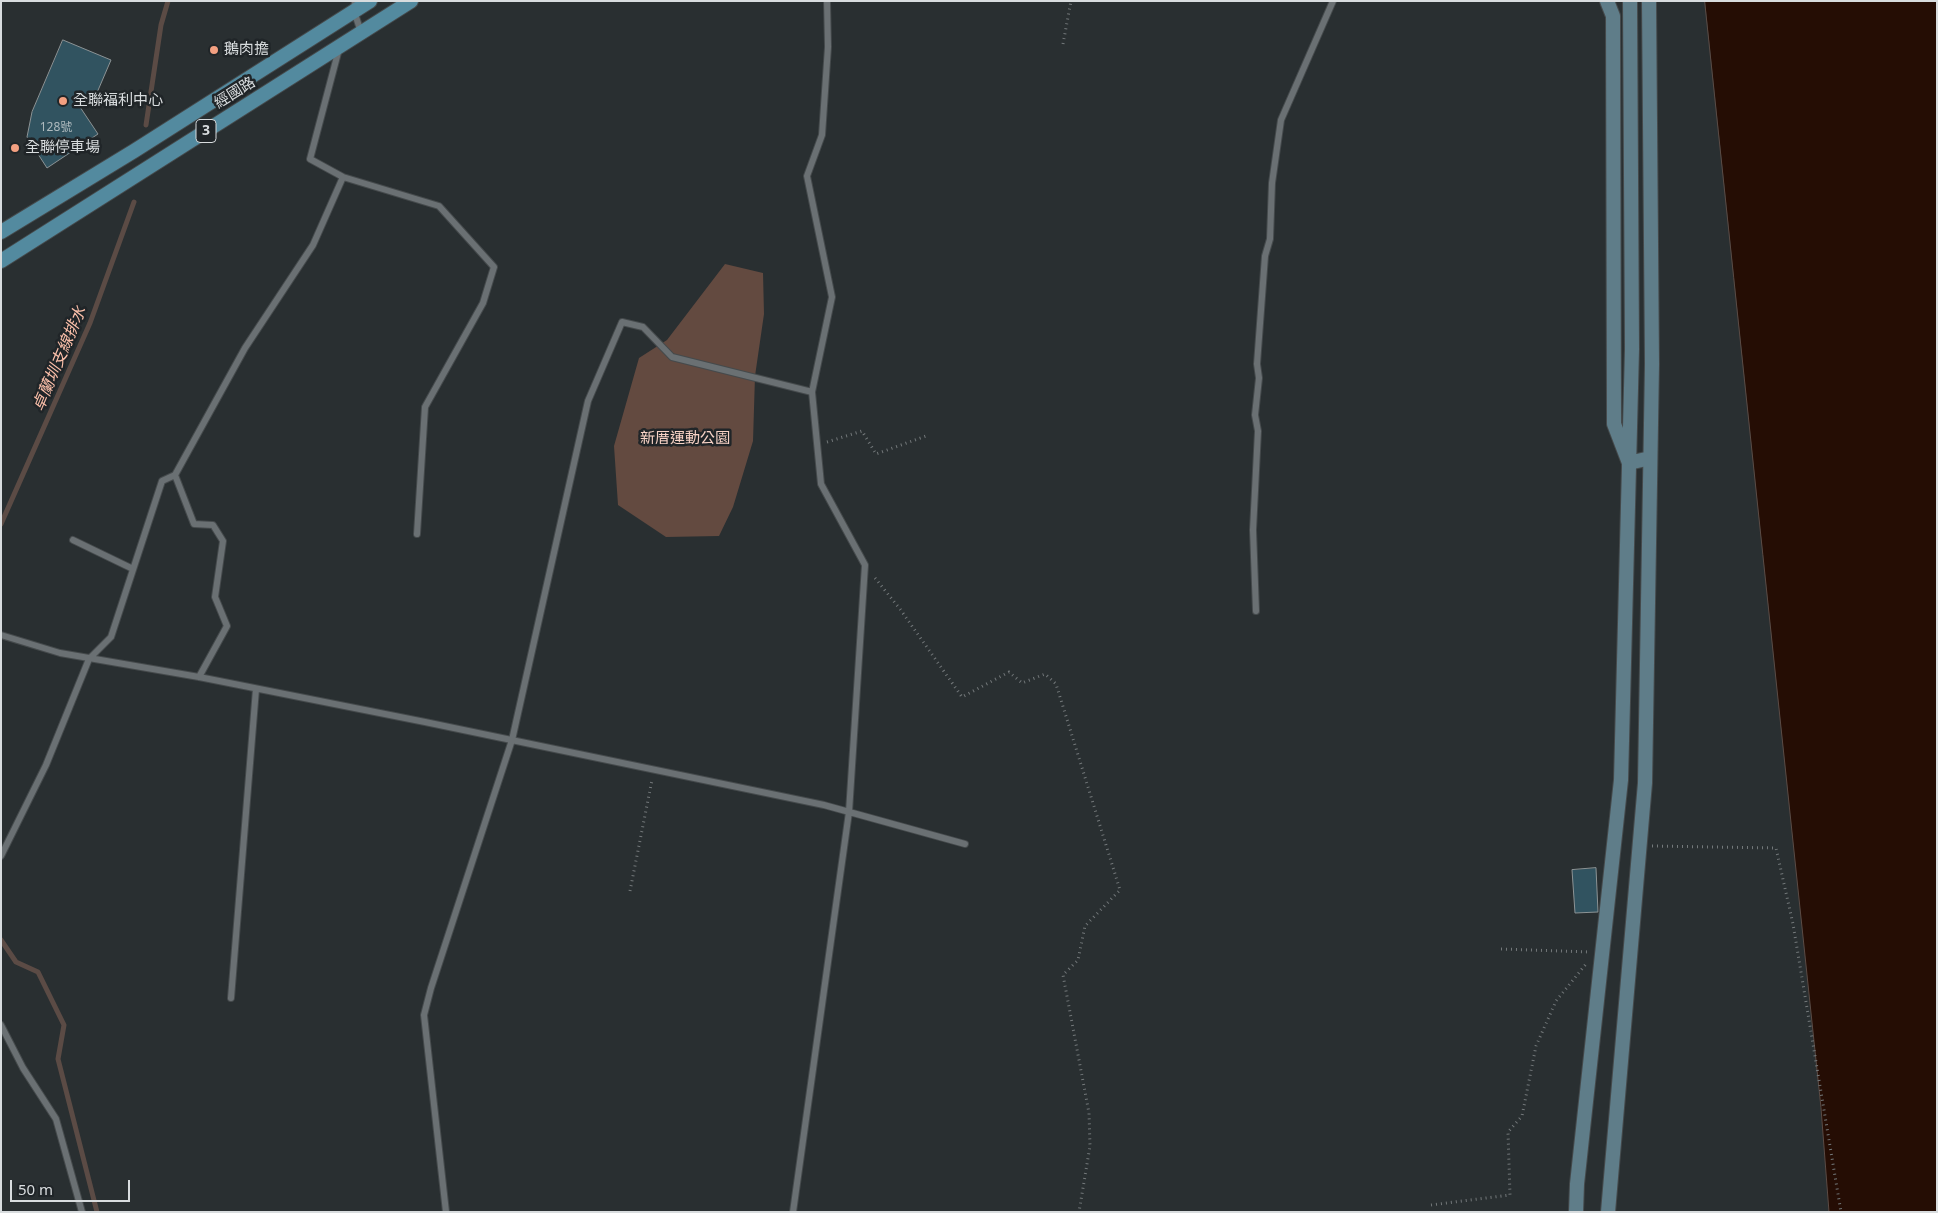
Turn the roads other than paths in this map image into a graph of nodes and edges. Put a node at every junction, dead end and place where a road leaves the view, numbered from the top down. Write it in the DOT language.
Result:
graph roads {
  1 [pos="370,1"];
  2 [pos="411,1"];
  3 [pos="826,1"];
  4 [pos="1333,1"];
  5 [pos="1607,1"];
  6 [pos="1630,1"];
  7 [pos="1649,1"];
  8 [pos="354,6"];
  9 [pos="361,32"];
  10 [pos="340,45"];
  11 [pos="343,177"];
  12 [pos="1,232"];
  13 [pos="1,261"];
  14 [pos="812,392"];
  15 [pos="1650,458"];
  16 [pos="1628,463"];
  17 [pos="175,474"];
  18 [pos="417,534"];
  19 [pos="73,540"];
  20 [pos="134,569"];
  21 [pos="1256,611"];
  22 [pos="1,635"];
  23 [pos="89,659"];
  24 [pos="199,678"];
  25 [pos="256,689"];
  26 [pos="512,740"];
  27 [pos="849,812"];
  28 [pos="965,844"];
  29 [pos="1,856"];
  30 [pos="232,998"];
  31 [pos="1,1025"];
  32 [pos="82,1212"];
  33 [pos="446,1212"];
  34 [pos="792,1212"];
  35 [pos="1576,1212"];
  36 [pos="1608,1212"];
  1 -- 8 [label="main road, 經國路 / 3"];
  2 -- 9 [label="main road, 經國路 / 3"];
  3 -- 14 [label="lane"];
  4 -- 21 [label="lane"];
  5 -- 16 [label="main road"];
  6 -- 16 [label="main road"];
  7 -- 15 [label="main road"];
  8 -- 9 [label="lane"];
  8 -- 12 [label="main road, 經國路 / 3"];
  9 -- 10 [label="main road, 經國路 / 3"];
  10 -- 11 [label="lane"];
  10 -- 13 [label="main road, 經國路 / 3"];
  11 -- 17 [label="lane"];
  11 -- 18 [label="lane"];
  14 -- 26 [label="lane"];
  14 -- 27 [label="lane"];
  15 -- 16 [label="main road"];
  15 -- 36 [label="main road"];
  16 -- 35 [label="main road"];
  17 -- 20 [label="lane"];
  17 -- 24 [label="lane"];
  19 -- 20 [label="lane"];
  20 -- 23 [label="lane"];
  22 -- 23 [label="lane"];
  23 -- 24 [label="lane"];
  23 -- 29 [label="lane"];
  24 -- 25 [label="lane"];
  25 -- 26 [label="lane"];
  25 -- 30 [label="lane"];
  26 -- 27 [label="lane"];
  26 -- 33 [label="lane"];
  27 -- 28 [label="lane"];
  27 -- 34 [label="lane"];
  31 -- 32 [label="lane"];
}
